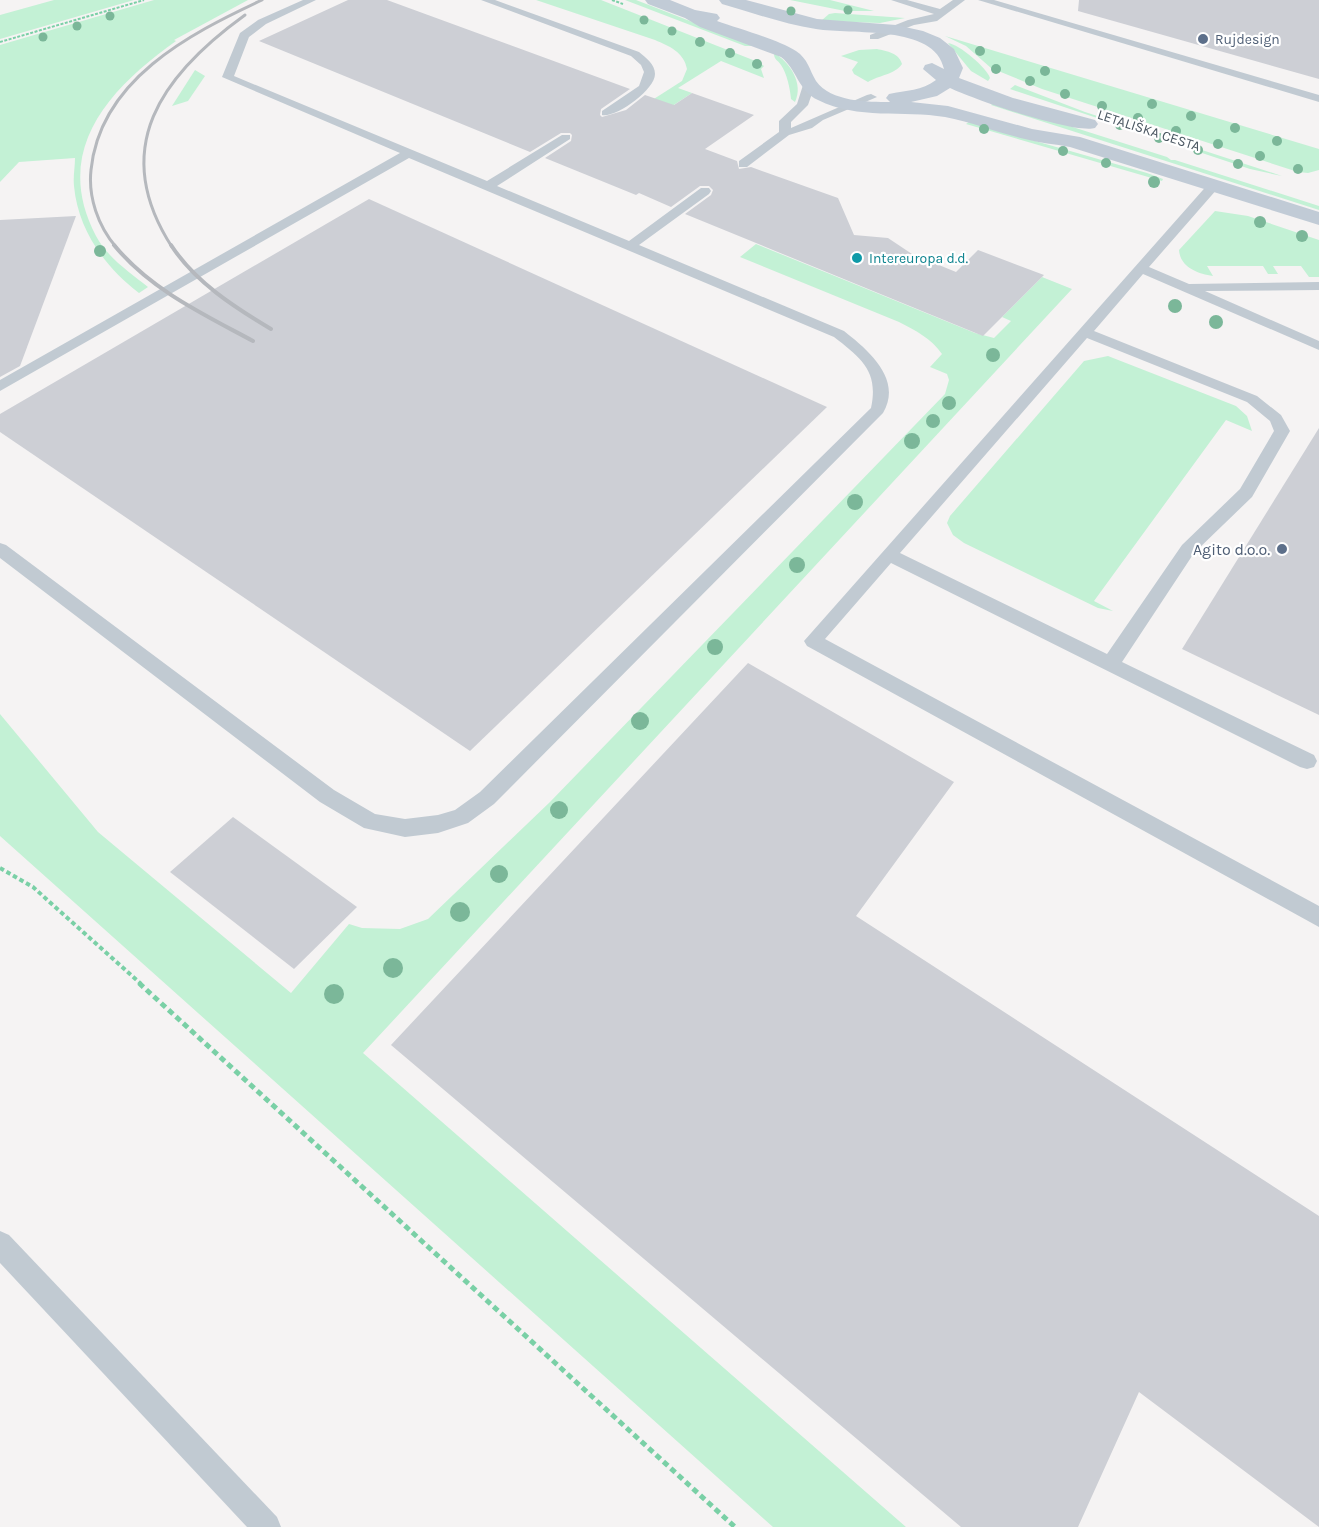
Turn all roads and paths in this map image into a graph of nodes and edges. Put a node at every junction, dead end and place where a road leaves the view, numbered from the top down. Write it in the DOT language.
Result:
graph roads {
  1 [pos="144,0"];
  2 [pos="311,0"];
  3 [pos="486,0"];
  4 [pos="654,0"];
  5 [pos="728,0"];
  6 [pos="896,0"];
  7 [pos="960,0"];
  8 [pos="983,0"];
  9 [pos="690,7"];
  10 [pos="938,16"];
  11 [pos="892,30"];
  12 [pos="874,37"];
  13 [pos="931,41"];
  14 [pos="0,42"];
  15 [pos="819,54"];
  16 [pos="932,69"];
  17 [pos="951,74"];
  18 [pos="809,85"];
  19 [pos="921,95"];
  20 [pos="871,98"];
  21 [pos="1319,99"];
  22 [pos="852,106"];
  23 [pos="606,112"];
  24 [pos="1112,131"];
  25 [pos="785,133"];
  26 [pos="566,137"];
  27 [pos="1073,141"];
  28 [pos="409,153"];
  29 [pos="743,164"];
  30 [pos="1214,185"];
  31 [pos="488,186"];
  32 [pos="705,191"];
  33 [pos="1319,219"];
  34 [pos="630,246"];
  35 [pos="1141,269"];
  36 [pos="1319,286"];
  37 [pos="1189,287"];
  38 [pos="1086,333"];
  39 [pos="1319,346"];
  40 [pos="0,386"];
  41 [pos="0,549"];
  42 [pos="888,555"];
  43 [pos="1110,664"];
  44 [pos="1306,761"];
  45 [pos="0,868"];
  46 [pos="1319,916"];
  47 [pos="0,1244"];
  48 [pos="267,1527"];
  49 [pos="735,1527"];
  1 -- 14 [label="path"];
  2 -- 28 [label="lane"];
  3 -- 23 [label="lane"];
  4 -- 9 [label="main road, LETALIŠKA CESTA"];
  5 -- 11 [label="main road, LETALIŠKA CESTA"];
  6 -- 10 [label="lane"];
  7 -- 10 [label="lane"];
  8 -- 21 [label="lane"];
  9 -- 15 [label="main road, LETALIŠKA CESTA"];
  9 -- 15 [label="main road, LETALIŠKA CESTA"];
  10 -- 11 [label="lane, LETALIŠKA CESTA"];
  10 -- 13 [label="lane"];
  11 -- 12 [label="lane, LETALIŠKA CESTA"];
  11 -- 13 [label="main road, LETALIŠKA CESTA"];
  12 -- 15 [label="main road, LETALIŠKA CESTA"];
  12 -- 16 [label="main road, LETALIŠKA CESTA"];
  13 -- 17 [label="main road, LETALIŠKA CESTA"];
  15 -- 18 [label="main road, LETALIŠKA CESTA"];
  15 -- 20 [label="main road, LETALIŠKA CESTA"];
  16 -- 17 [label="main road, LETALIŠKA CESTA"];
  16 -- 20 [label="main road"];
  17 -- 19 [label="main road, LETALIŠKA CESTA"];
  17 -- 24 [label="main road, LETALIŠKA CESTA"];
  18 -- 22 [label="main road, LETALIŠKA CESTA"];
  18 -- 25 [label="lane"];
  19 -- 20 [label="main road, LETALIŠKA CESTA"];
  19 -- 27 [label="main road, LETALIŠKA CESTA"];
  20 -- 22 [label="lane"];
  22 -- 25 [label="lane"];
  22 -- 27 [label="main road, LETALIŠKA CESTA"];
  25 -- 29 [label="lane"];
  26 -- 31 [label="lane"];
  27 -- 30 [label="main road, LETALIŠKA CESTA"];
  28 -- 31 [label="lane"];
  28 -- 40 [label="lane"];
  30 -- 33 [label="main road, LETALIŠKA CESTA"];
  30 -- 35 [label="lane"];
  31 -- 34 [label="lane"];
  32 -- 34 [label="lane"];
  34 -- 41 [label="lane"];
  35 -- 37 [label="lane"];
  35 -- 38 [label="lane"];
  36 -- 37 [label="lane"];
  37 -- 39 [label="lane"];
  38 -- 42 [label="lane"];
  38 -- 43 [label="lane"];
  42 -- 43 [label="lane"];
  42 -- 46 [label="lane"];
  43 -- 44 [label="lane"];
  45 -- 49 [label="path"];
  47 -- 48 [label="lane"];
}
